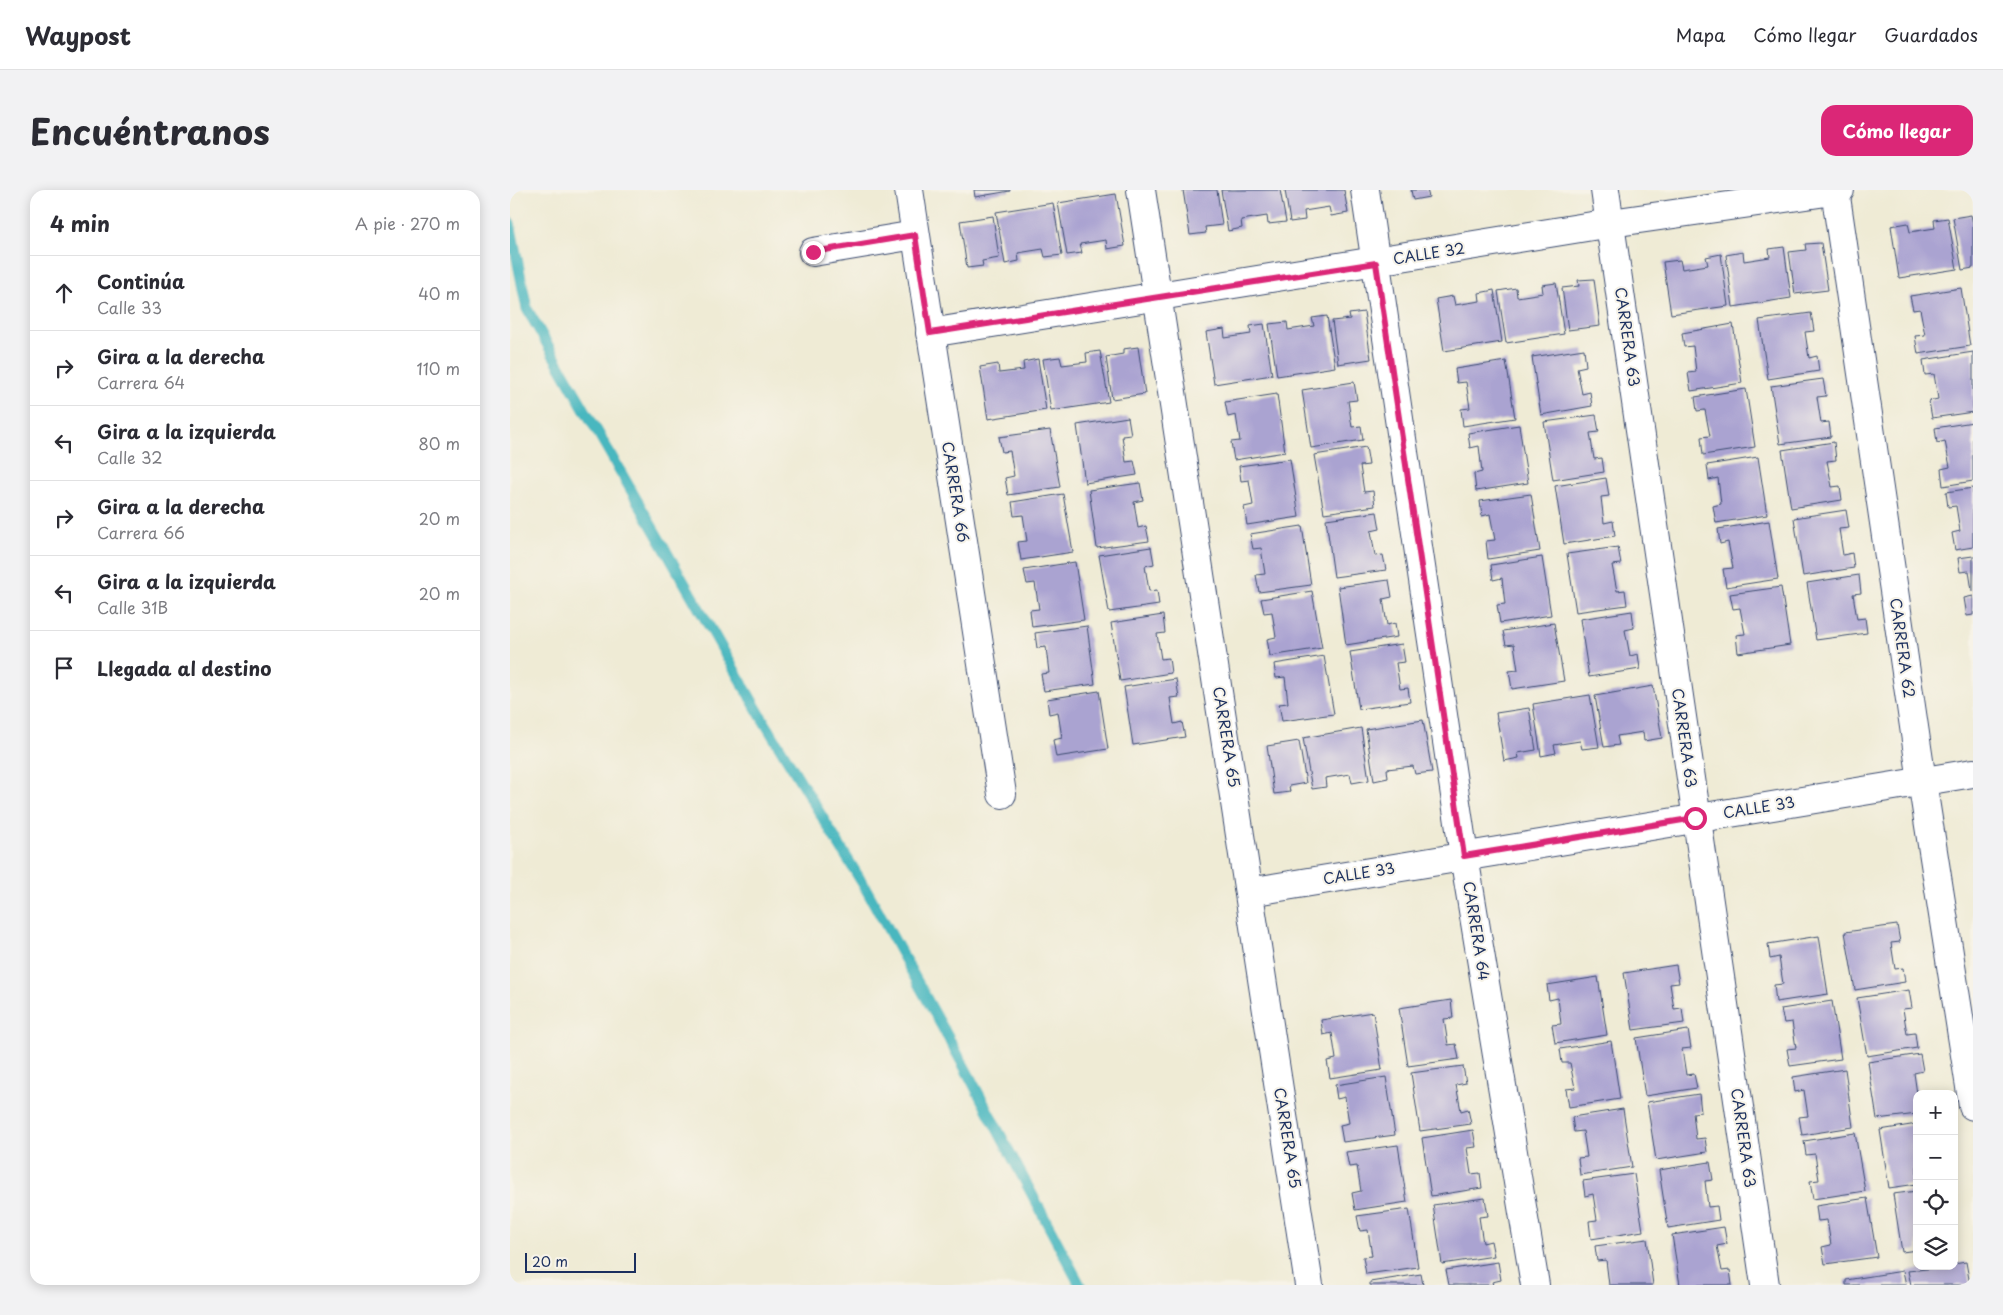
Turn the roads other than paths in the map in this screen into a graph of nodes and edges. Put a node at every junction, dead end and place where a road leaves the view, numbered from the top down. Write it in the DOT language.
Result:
graph roads {
  1 [pos="908,190"];
  2 [pos="1141,190"];
  3 [pos="1365,190"];
  4 [pos="1606,190"];
  5 [pos="1836,190"];
  6 [pos="1611,223"];
  7 [pos="915,235"];
  8 [pos="813,252"];
  9 [pos="1376,263"];
  10 [pos="1159,295"];
  11 [pos="930,333"];
  12 [pos="1973,773"];
  13 [pos="1922,781"];
  14 [pos="1002,794"];
  15 [pos="1695,818"];
  16 [pos="1464,856"];
  17 [pos="1249,892"];
  18 [pos="1973,1106"];
  19 [pos="1309,1285"];
  20 [pos="1535,1285"];
  21 [pos="1765,1285"];
  1 -- 7 [label="street, CARRERA 66"];
  2 -- 10 [label="street, CARRERA 65"];
  3 -- 9 [label="street, CARRERA 64"];
  4 -- 6 [label="street, CARRERA 63"];
  5 -- 6 [label="street, CALLE 32"];
  5 -- 13 [label="street, CARRERA 62"];
  6 -- 9 [label="street, CALLE 32"];
  6 -- 15 [label="street, CARRERA 63"];
  7 -- 8 [label="street"];
  7 -- 11 [label="street, CARRERA 66"];
  9 -- 10 [label="street, CALLE 32"];
  9 -- 16 [label="street, CARRERA 64"];
  10 -- 11 [label="street, CALLE 32"];
  10 -- 17 [label="street, CARRERA 65"];
  11 -- 14 [label="street, CARRERA 66"];
  12 -- 13 [label="street, CALLE 33"];
  13 -- 15 [label="street, CALLE 33"];
  13 -- 18 [label="street, CARRERA 62"];
  15 -- 16 [label="street, CALLE 33"];
  15 -- 21 [label="street, CARRERA 63"];
  16 -- 17 [label="street, CALLE 33"];
  16 -- 20 [label="street, CARRERA 64"];
  17 -- 19 [label="street, CARRERA 65"];
}
